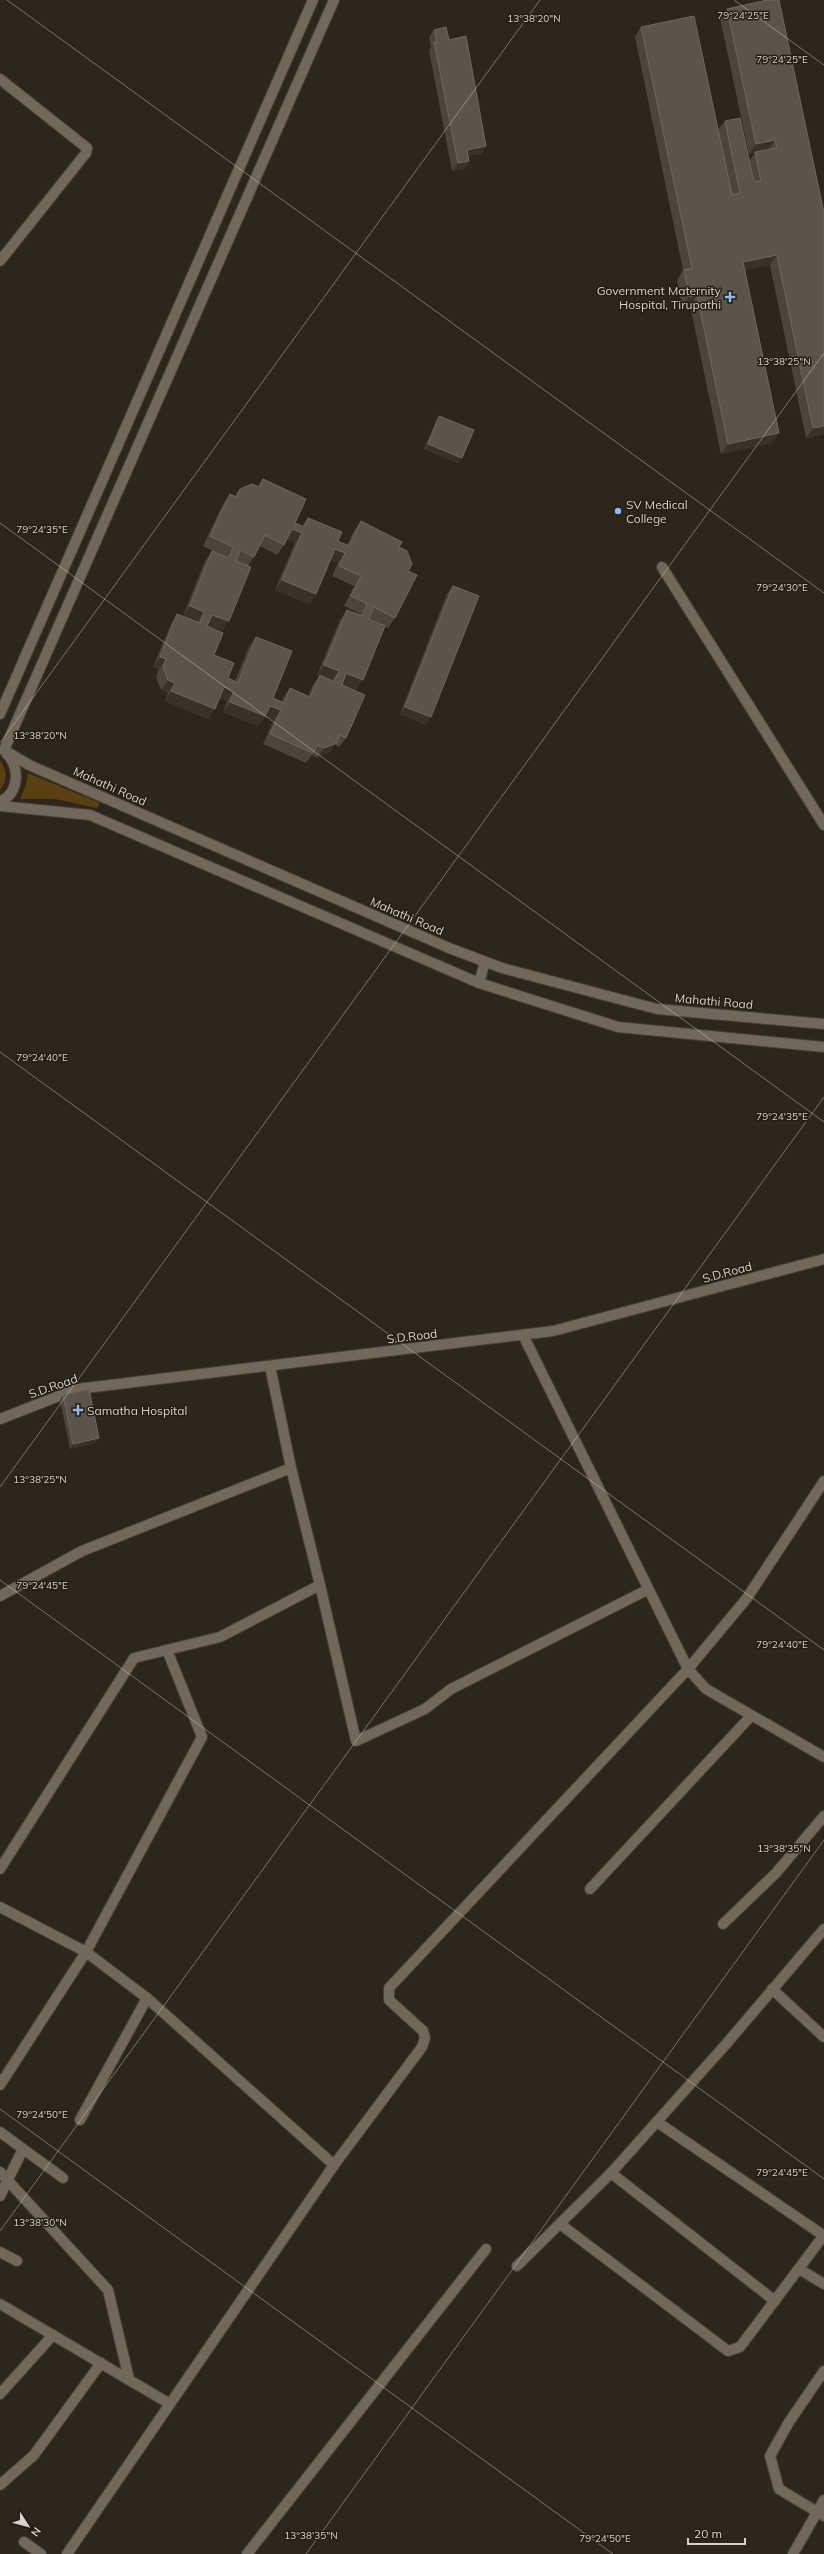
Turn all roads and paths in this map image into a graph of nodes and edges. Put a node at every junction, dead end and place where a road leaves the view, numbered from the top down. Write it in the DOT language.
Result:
graph roads {
  1 [pos="313,0"];
  2 [pos="334,0"];
  3 [pos="0,79"];
  4 [pos="0,262"];
  5 [pos="662,568"];
  6 [pos="0,714"];
  7 [pos="2,749"];
  8 [pos="0,802"];
  9 [pos="0,806"];
  10 [pos="824,824"];
  11 [pos="485,962"];
  12 [pos="479,983"];
  13 [pos="824,1024"];
  14 [pos="824,1047"];
  15 [pos="824,1260"];
  16 [pos="523,1335"];
  17 [pos="270,1366"];
  18 [pos="0,1419"];
  19 [pos="291,1468"];
  20 [pos="824,1481"];
  21 [pos="320,1585"];
  22 [pos="647,1590"];
  23 [pos="0,1596"];
  24 [pos="167,1650"];
  25 [pos="688,1669"];
  26 [pos="750,1716"];
  27 [pos="824,1757"];
  28 [pos="824,1816"];
  29 [pos="0,1869"];
  30 [pos="590,1889"];
  31 [pos="0,1907"];
  32 [pos="723,1924"];
  33 [pos="824,1929"];
  34 [pos="86,1952"];
  35 [pos="772,1990"];
  36 [pos="147,1998"];
  37 [pos="824,2037"];
  38 [pos="0,2085"];
  39 [pos="80,2120"];
  40 [pos="657,2122"];
  41 [pos="0,2132"];
  42 [pos="23,2149"];
  43 [pos="334,2165"];
  44 [pos="0,2172"];
  45 [pos="611,2173"];
  46 [pos="63,2178"];
  47 [pos="8,2180"];
  48 [pos="0,2196"];
  49 [pos="560,2224"];
  50 [pos="824,2235"];
  51 [pos="486,2249"];
  52 [pos="0,2252"];
  53 [pos="17,2261"];
  54 [pos="517,2266"];
  55 [pos="798,2269"];
  56 [pos="824,2284"];
  57 [pos="775,2301"];
  58 [pos="0,2304"];
  59 [pos="53,2335"];
  60 [pos="101,2363"];
  61 [pos="824,2371"];
  62 [pos="129,2379"];
  63 [pos="0,2394"];
  64 [pos="170,2404"];
  65 [pos="0,2485"];
  66 [pos="824,2500"];
  67 [pos="820,2513"];
  68 [pos="24,2542"];
  69 [pos="41,2554"];
  70 [pos="67,2554"];
  71 [pos="247,2554"];
  72 [pos="793,2554"];
  1 -- 6 [label="street"];
  2 -- 7 [label="street"];
  3 -- 4 [label="street"];
  5 -- 10 [label="street"];
  7 -- 8 [label="street"];
  7 -- 11 [label="street, Mahathi Road"];
  9 -- 12 [label="street"];
  11 -- 12 [label="street"];
  11 -- 13 [label="street, Mahathi Road"];
  12 -- 14 [label="street"];
  15 -- 16 [label="street, S.D.Road"];
  16 -- 17 [label="street, S.D.Road"];
  16 -- 22 [label="street"];
  17 -- 18 [label="street, S.D.Road"];
  17 -- 19 [label="street"];
  19 -- 21 [label="street"];
  19 -- 23 [label="street"];
  20 -- 25 [label="street"];
  21 -- 22 [label="street"];
  21 -- 24 [label="street"];
  22 -- 25 [label="street"];
  24 -- 29 [label="street"];
  24 -- 34 [label="street"];
  25 -- 26 [label="street"];
  25 -- 43 [label="street"];
  26 -- 27 [label="street"];
  26 -- 30 [label="street"];
  28 -- 32 [label="street"];
  31 -- 34 [label="street"];
  33 -- 35 [label="street"];
  34 -- 36 [label="street"];
  34 -- 38 [label="street"];
  35 -- 37 [label="street"];
  35 -- 40 [label="street"];
  36 -- 39 [label="street"];
  36 -- 43 [label="street"];
  40 -- 45 [label="street"];
  40 -- 50 [label="street"];
  41 -- 42 [label="street"];
  42 -- 46 [label="street"];
  42 -- 47 [label="street"];
  43 -- 64 [label="street"];
  44 -- 47 [label="street"];
  45 -- 49 [label="street"];
  45 -- 57 [label="street"];
  47 -- 48 [label="street"];
  47 -- 62 [label="street"];
  49 -- 54 [label="street"];
  49 -- 57 [label="street"];
  50 -- 55 [label="street"];
  51 -- 71 [label="street"];
  52 -- 53 [label="street"];
  55 -- 56 [label="street"];
  55 -- 57 [label="street"];
  58 -- 59 [label="street"];
  59 -- 60 [label="street"];
  59 -- 63 [label="street"];
  60 -- 62 [label="street"];
  60 -- 65 [label="street"];
  61 -- 67 [label="street"];
  62 -- 64 [label="street"];
  64 -- 70 [label="street"];
  66 -- 67 [label="street"];
  67 -- 72 [label="street"];
  68 -- 69 [label="street"];
}
